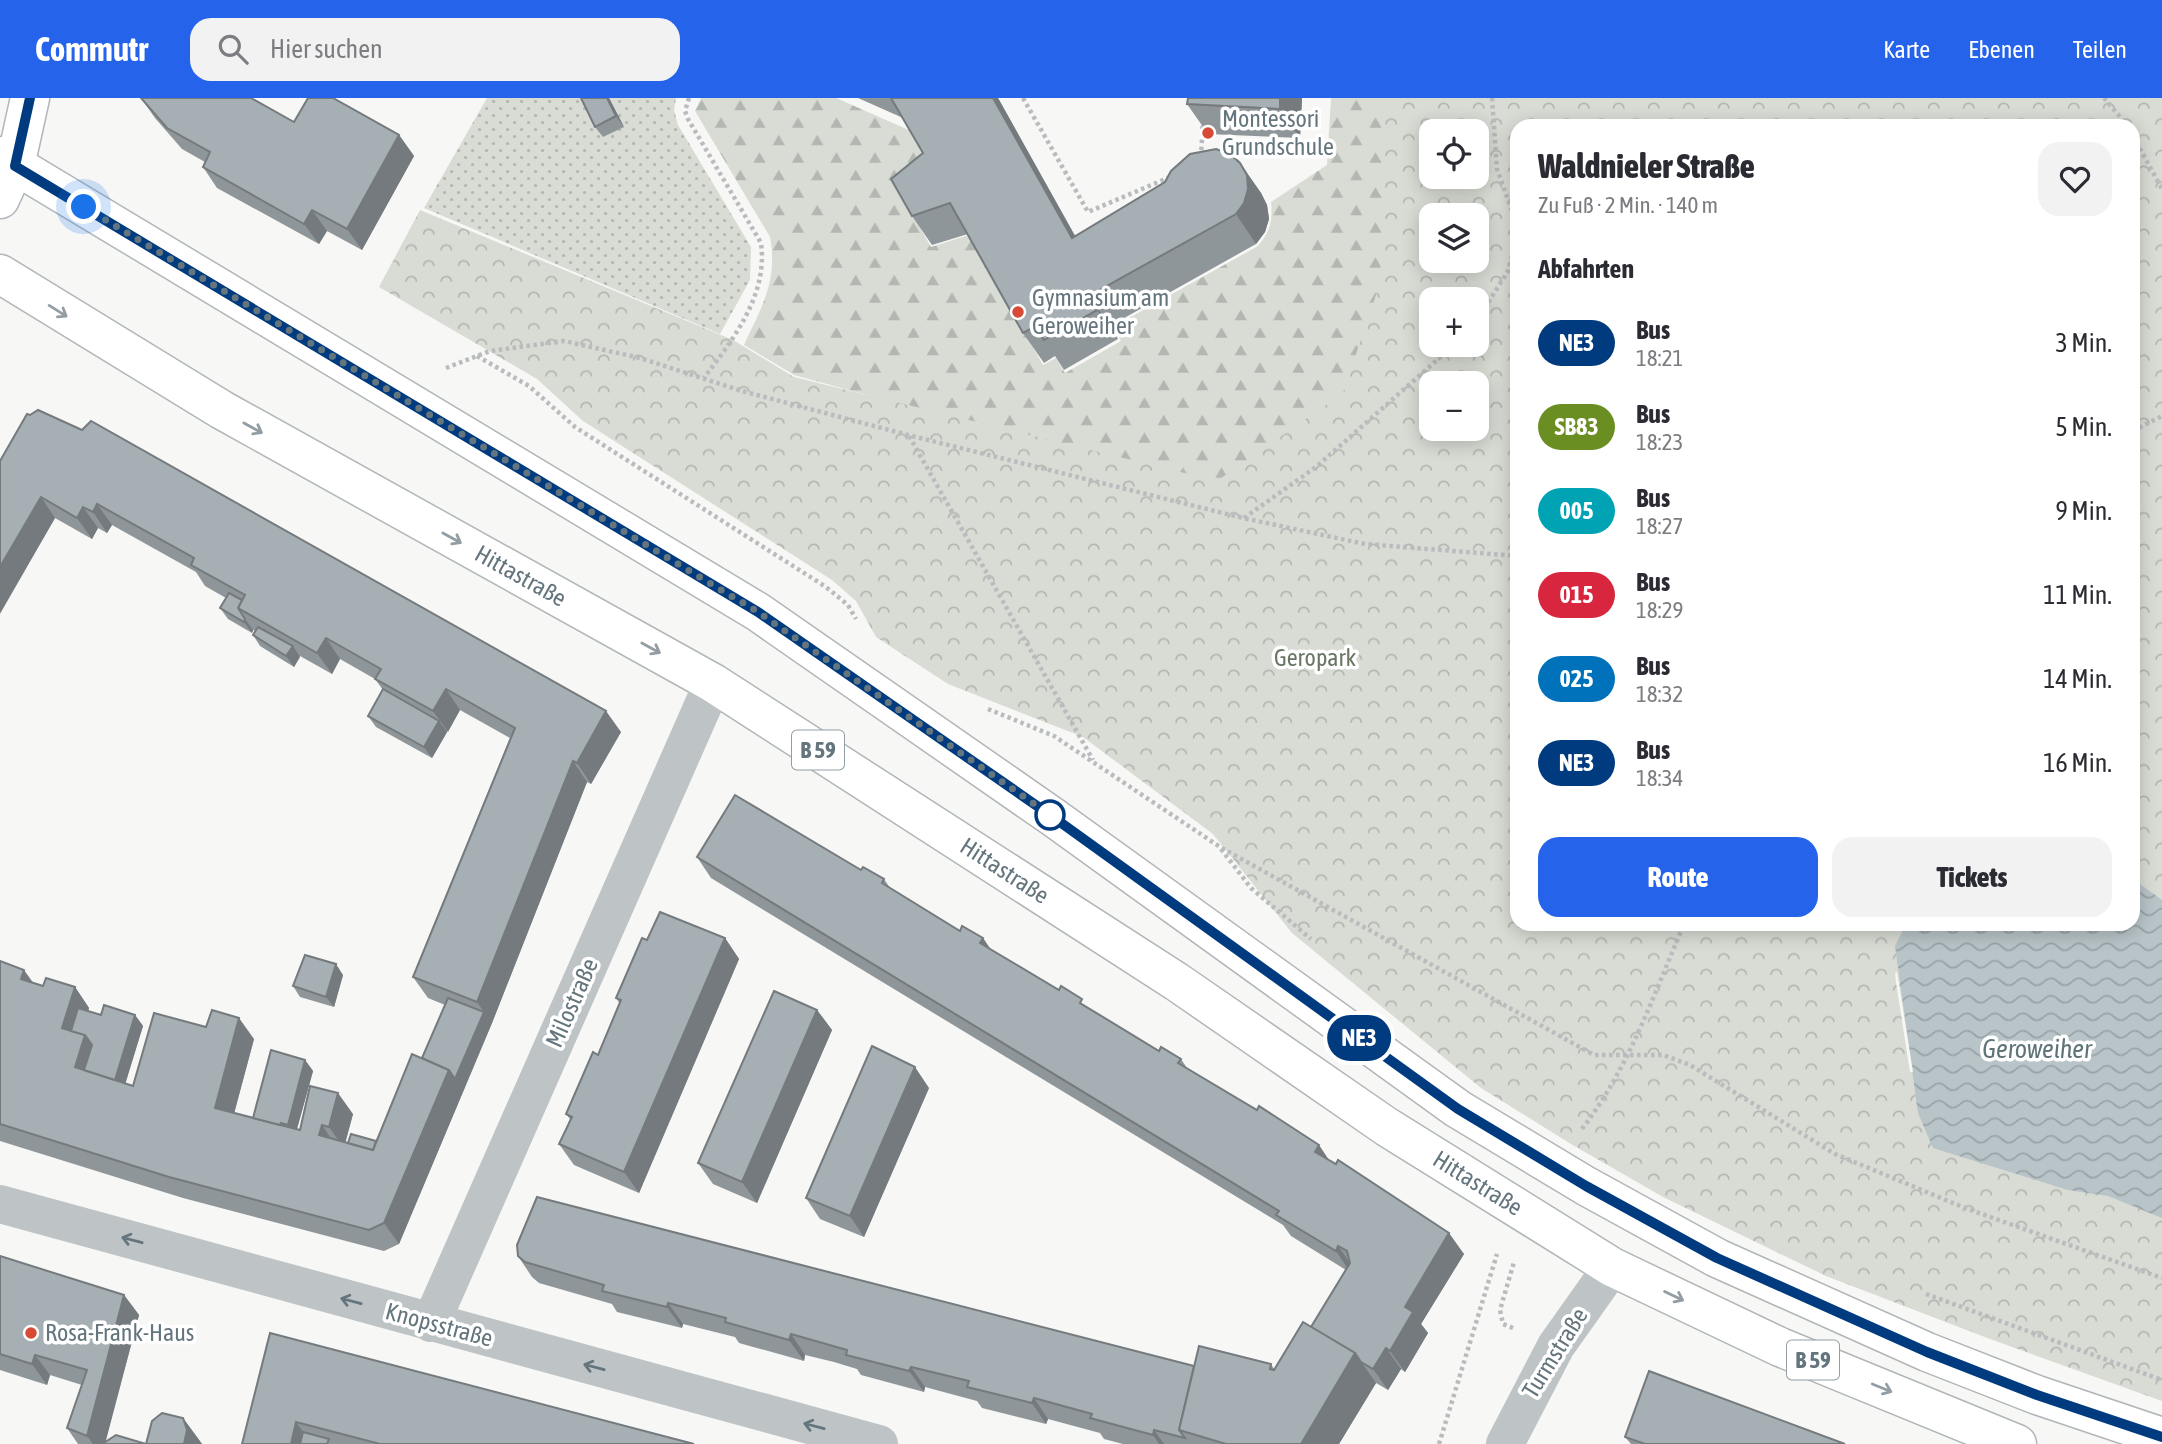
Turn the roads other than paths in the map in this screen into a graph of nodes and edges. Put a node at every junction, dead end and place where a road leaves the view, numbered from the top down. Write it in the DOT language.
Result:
graph roads {
  1 [pos="30,98"];
  2 [pos="5,174"];
  3 [pos="0,274"];
  4 [pos="713,683"];
  5 [pos="0,1204"];
  6 [pos="1612,1267"];
  7 [pos="431,1323"];
  8 [pos="2162,1437"];
  9 [pos="879,1444"];
  10 [pos="1506,1444"];
  11 [pos="2017,1444"];
  1 -- 2 [label="main road"];
  2 -- 8 [label="main road, B 59"];
  3 -- 4 [label="main road, Hittastraße / B 59, one-way"];
  4 -- 6 [label="main road, Hittastraße / B 59"];
  4 -- 7 [label="street, Milostraße"];
  7 -- 5 [label="street, Knopsstraße, one-way"];
  6 -- 10 [label="street, Turmstraße"];
  6 -- 11 [label="main road, Hittastraße / B 59, one-way"];
  9 -- 7 [label="street, Knopsstraße, one-way"];
}
